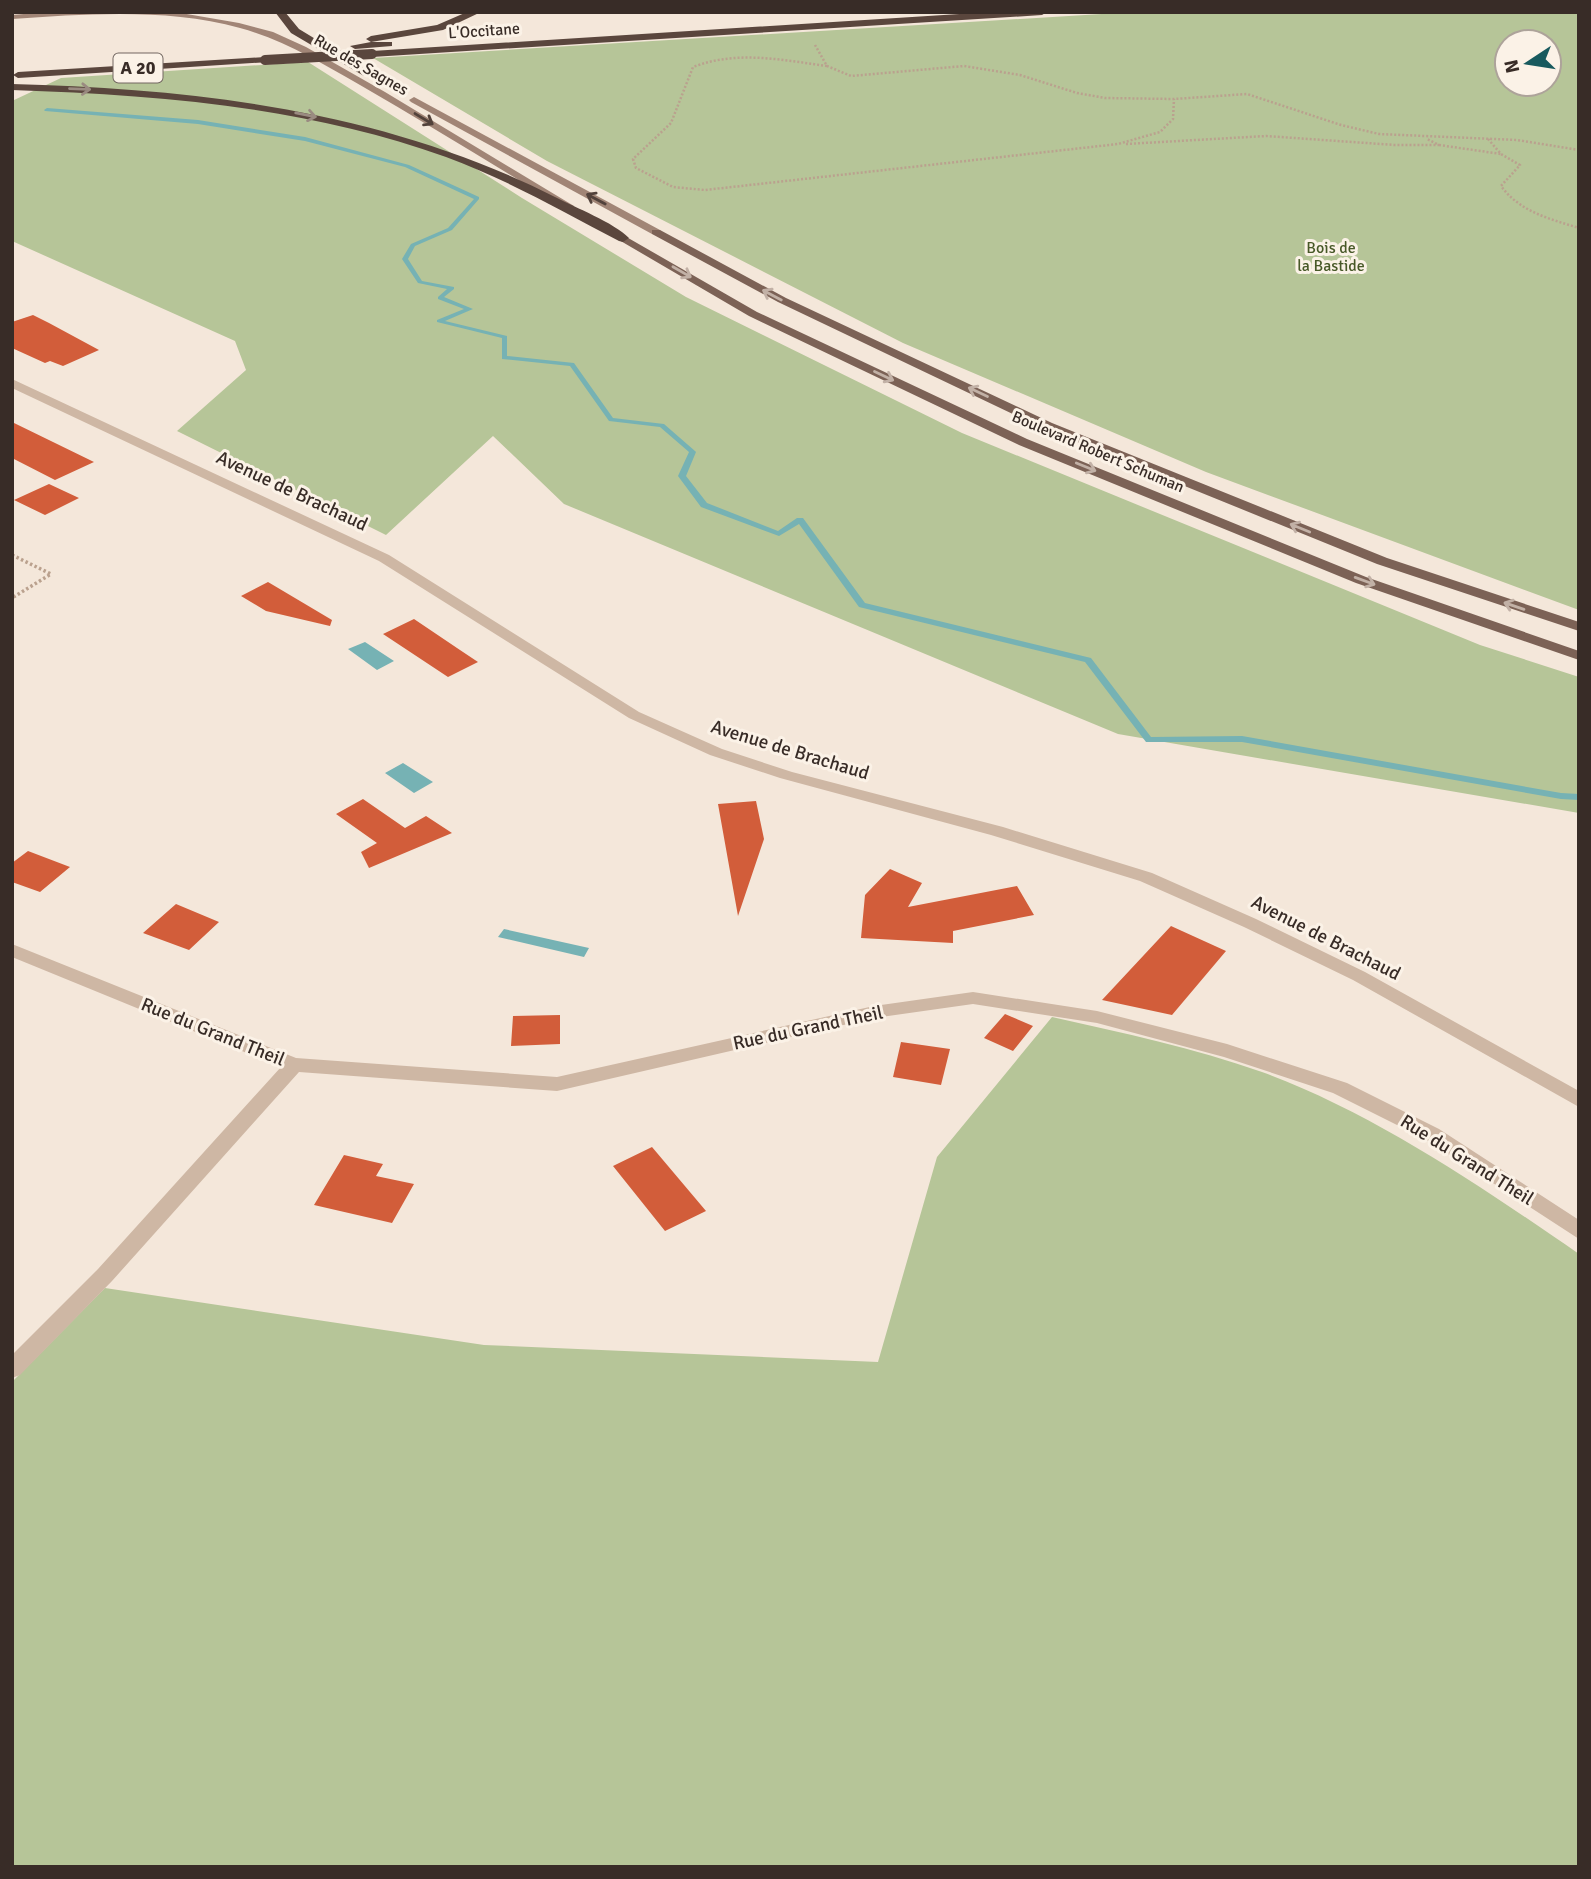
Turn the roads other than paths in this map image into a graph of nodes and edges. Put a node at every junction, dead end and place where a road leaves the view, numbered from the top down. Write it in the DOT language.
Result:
graph roads {
  1 [pos="29,12"];
  2 [pos="177,12"];
  3 [pos="280,12"];
  4 [pos="476,12"];
  5 [pos="904,12"];
  6 [pos="1042,12"];
  7 [pos="12,16"];
  8 [pos="338,41"];
  9 [pos="353,43"];
  10 [pos="252,52"];
  11 [pos="12,66"];
  12 [pos="368,74"];
  13 [pos="12,76"];
  14 [pos="12,87"];
  15 [pos="656,232"];
  16 [pos="623,238"];
  17 [pos="12,383"];
  18 [pos="1579,627"];
  19 [pos="1579,656"];
  20 [pos="12,950"];
  21 [pos="294,1065"];
  22 [pos="1579,1100"];
  23 [pos="1579,1231"];
  24 [pos="12,1369"];
  1 -- 7 [label="street, Rue des Sagnes"];
  2 -- 12 [label="street, Rue des Sagnes"];
  3 -- 12 [label="highway"];
  4 -- 9 [label="highway"];
  5 -- 9 [label="highway, L'Occitane / A 20"];
  6 -- 13 [label="highway, L'Occitane / A 20, bridge"];
  7 -- 16 [label="street, Rue des Sagnes, one-way"];
  8 -- 10 [label="highway"];
  9 -- 10 [label="highway, L'Occitane / A 20"];
  10 -- 11 [label="highway, L'Occitane / A 20"];
  15 -- 12 [label="street, Rue des Sagnes, one-way"];
  14 -- 16 [label="highway, one-way"];
  18 -- 15 [label="main road, Boulevard Robert Schuman, one-way"];
  16 -- 19 [label="main road, Boulevard Robert Schuman, one-way"];
  17 -- 22 [label="street, Avenue de Brachaud"];
  20 -- 21 [label="street, Rue du Grand Theil"];
  21 -- 23 [label="street, Rue du Grand Theil"];
  21 -- 24 [label="street"];
}
